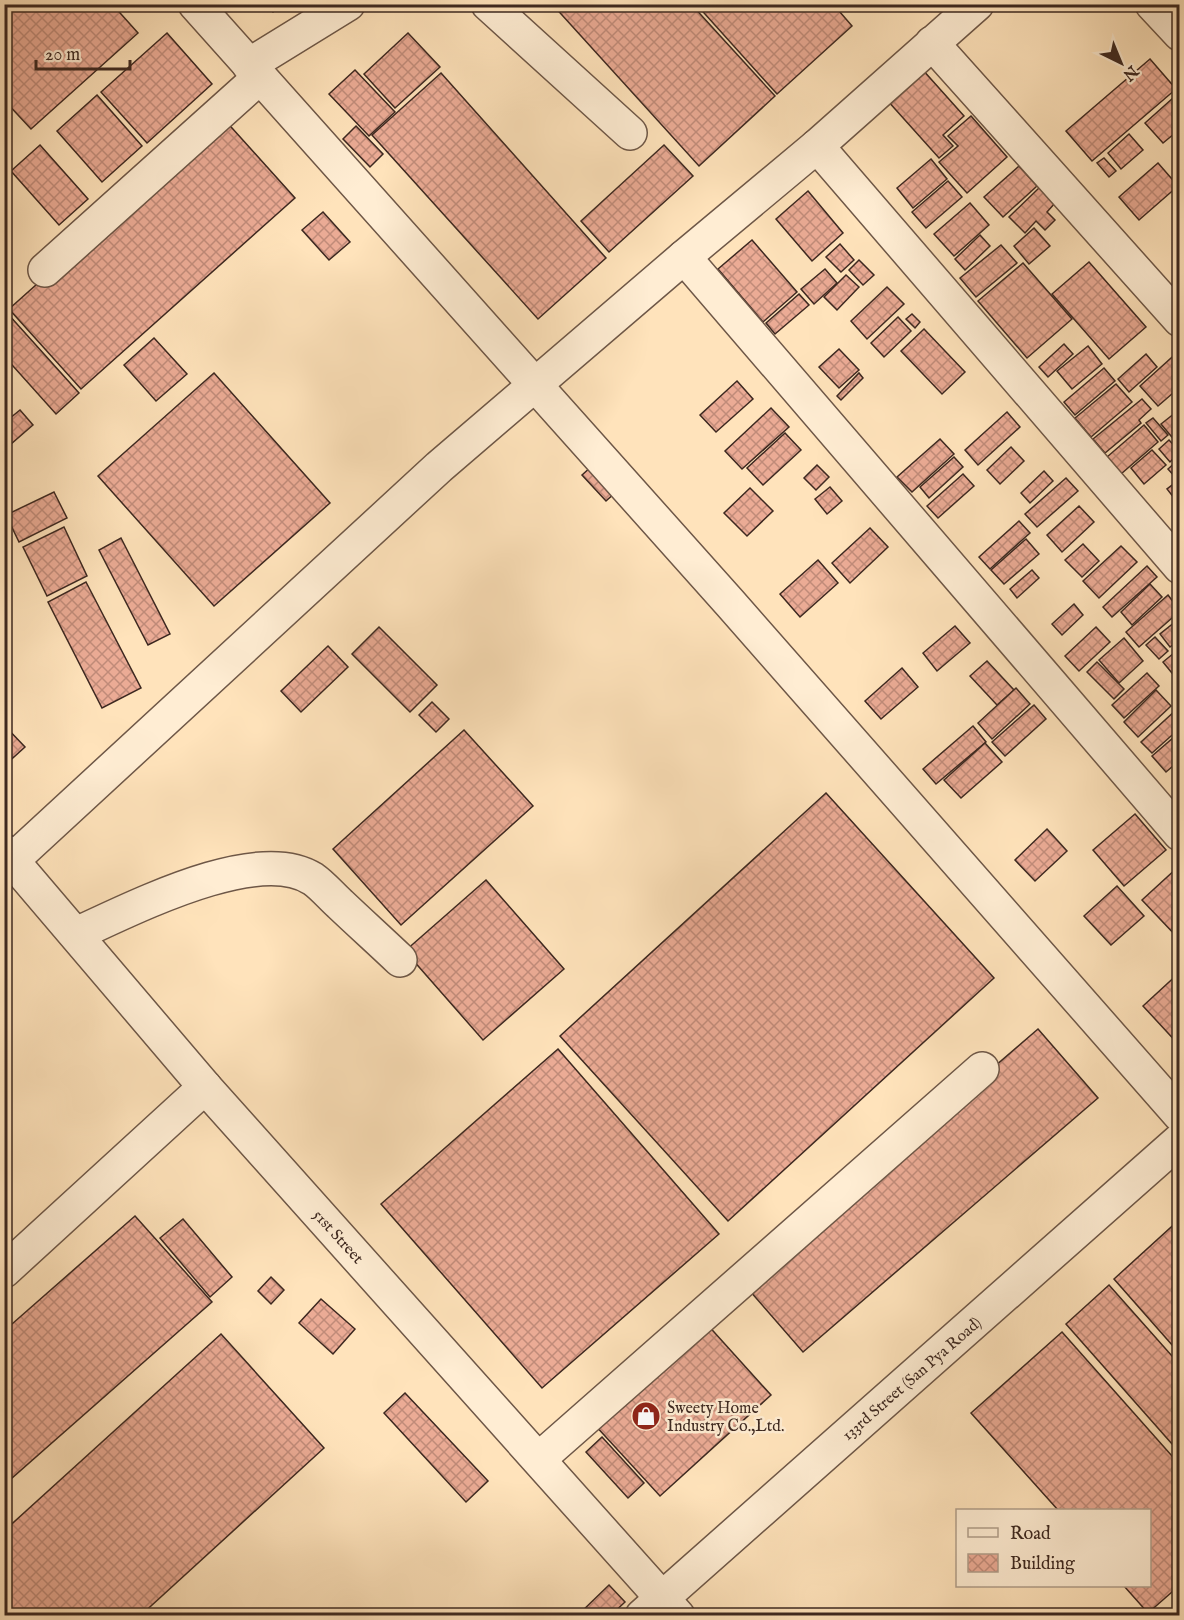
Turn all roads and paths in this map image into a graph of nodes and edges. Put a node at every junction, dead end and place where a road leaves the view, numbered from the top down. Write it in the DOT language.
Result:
graph roads {
  1 [pos="195,4"];
  2 [pos="348,4"];
  3 [pos="488,4"];
  4 [pos="1152,4"];
  5 [pos="973,6"];
  6 [pos="1179,34"];
  7 [pos="932,43"];
  8 [pos="255,71"];
  9 [pos="630,133"];
  10 [pos="817,146"];
  11 [pos="684,257"];
  12 [pos="45,270"];
  13 [pos="1179,320"];
  14 [pos="535,383"];
  15 [pos="1179,567"];
  16 [pos="1179,834"];
  17 [pos="7,860"];
  18 [pos="76,934"];
  19 [pos="400,960"];
  20 [pos="982,1069"];
  21 [pos="205,1087"];
  22 [pos="1179,1115"];
  23 [pos="1179,1140"];
  24 [pos="4,1270"];
  25 [pos="539,1459"];
  26 [pos="661,1609"];
  1 -- 8 [label="street"];
  2 -- 8 [label="street"];
  3 -- 9 [label="street"];
  4 -- 6 [label="street"];
  5 -- 7 [label="street"];
  7 -- 10 [label="street"];
  7 -- 13 [label="street"];
  8 -- 12 [label="street"];
  8 -- 14 [label="street"];
  10 -- 11 [label="street"];
  10 -- 15 [label="street"];
  11 -- 14 [label="street"];
  11 -- 16 [label="street"];
  14 -- 17 [label="street"];
  14 -- 22 [label="street"];
  17 -- 18 [label="street, 51st Street"];
  18 -- 19 [label="street"];
  18 -- 21 [label="street, 51st Street"];
  20 -- 25 [label="street"];
  21 -- 24 [label="street"];
  21 -- 25 [label="street, 51st Street"];
  23 -- 26 [label="street, 133rd Street (San Pya Road)"];
  25 -- 26 [label="street, 51st Street"];
}
